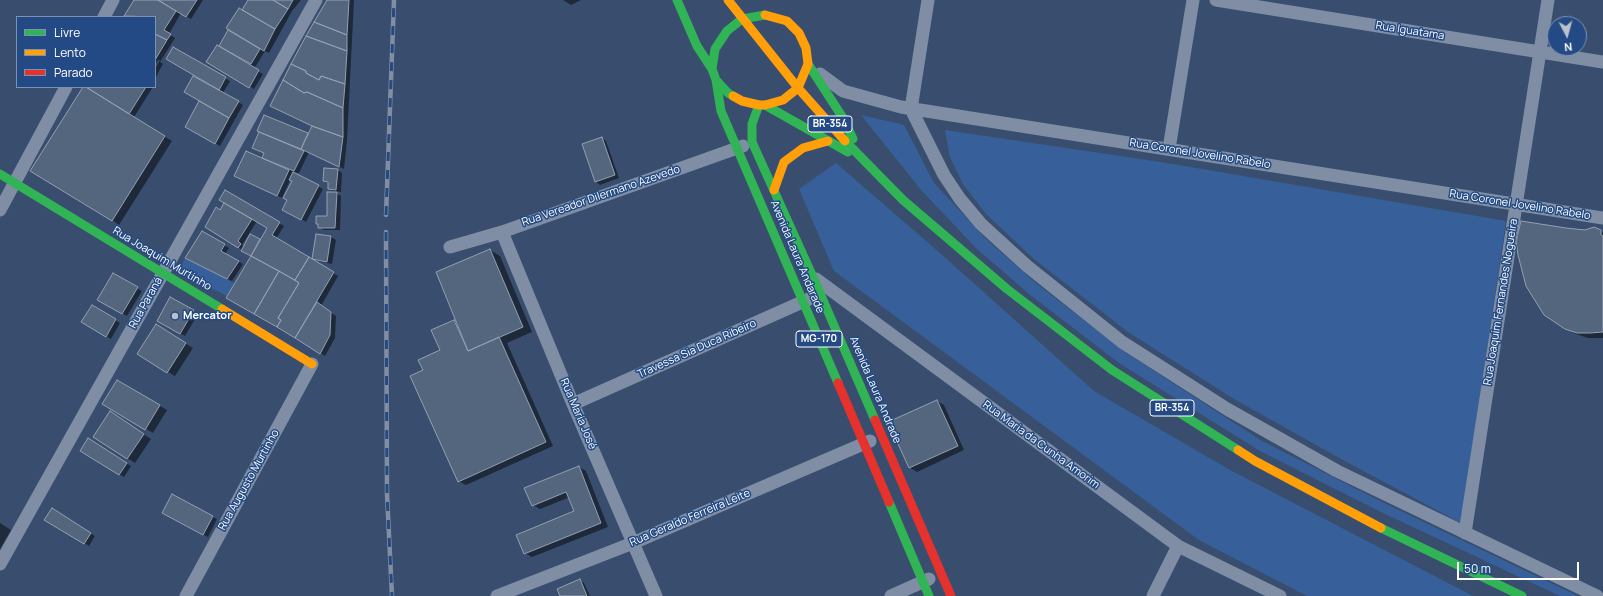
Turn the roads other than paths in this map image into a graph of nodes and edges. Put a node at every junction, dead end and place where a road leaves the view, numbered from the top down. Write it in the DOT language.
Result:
graph roads {
  1 [pos="113,0"];
  2 [pos="316,0"];
  3 [pos="677,0"];
  4 [pos="728,0"];
  5 [pos="928,0"];
  6 [pos="1193,0"];
  7 [pos="1216,0"];
  8 [pos="1548,0"];
  9 [pos="772,5"];
  10 [pos="105,16"];
  11 [pos="742,19"];
  12 [pos="787,21"];
  13 [pos="1540,52"];
  14 [pos="1603,62"];
  15 [pos="808,64"];
  16 [pos="712,69"];
  17 [pos="716,80"];
  18 [pos="65,88"];
  19 [pos="798,88"];
  20 [pos="762,105"];
  21 [pos="911,109"];
  22 [pos="828,141"];
  23 [pos="752,142"];
  24 [pos="738,148"];
  25 [pos="1169,150"];
  26 [pos="862,160"];
  27 [pos="0,174"];
  28 [pos="14,183"];
  29 [pos="774,190"];
  30 [pos="1516,204"];
  31 [pos="0,210"];
  32 [pos="1603,218"];
  33 [pos="502,232"];
  34 [pos="450,247"];
  35 [pos="163,273"];
  36 [pos="813,277"];
  37 [pos="820,294"];
  38 [pos="803,302"];
  39 [pos="312,364"];
  40 [pos="573,404"];
  41 [pos="881,435"];
  42 [pos="864,443"];
  43 [pos="1465,533"];
  44 [pos="633,543"];
  45 [pos="1178,546"];
  46 [pos="0,564"];
  47 [pos="941,573"];
  48 [pos="923,582"];
  49 [pos="186,596"];
  50 [pos="497,596"];
  51 [pos="656,596"];
  52 [pos="890,596"];
  53 [pos="930,596"];
  54 [pos="950,596"];
  55 [pos="1153,596"];
  56 [pos="1280,596"];
  57 [pos="1522,596"];
  58 [pos="1597,596"];
  1 -- 10 [label="street"];
  2 -- 35 [label="street, Rua Paraná"];
  3 -- 16 [label="main road"];
  4 -- 11 [label="main road, BR-354"];
  5 -- 21 [label="street"];
  6 -- 25 [label="street"];
  7 -- 13 [label="street, Rua Iguatama"];
  8 -- 13 [label="street, Rua Joaquim Fernandes Nogueira"];
  9 -- 12 [label="main road"];
  11 -- 12 [label="main road"];
  11 -- 16 [label="main road"];
  11 -- 19 [label="main road, BR-354"];
  12 -- 15 [label="main road"];
  13 -- 14 [label="street, Rua Iguatama"];
  13 -- 30 [label="street, Rua Joaquim Fernandes Nogueira"];
  15 -- 19 [label="main road"];
  15 -- 21 [label="street, Rua Coronel Jovelino Rabelo"];
  15 -- 26 [label="main road"];
  16 -- 17 [label="main road"];
  17 -- 20 [label="main road"];
  17 -- 24 [label="main road, Avenida Laura Andarade / MG-170"];
  18 -- 28 [label="street"];
  19 -- 20 [label="main road"];
  19 -- 26 [label="main road, BR-354"];
  20 -- 22 [label="main road"];
  20 -- 23 [label="main road, Avenida Laura Andrade / MG-170"];
  21 -- 25 [label="street, Rua Coronel Jovelino Rabelo"];
  21 -- 43 [label="street"];
  22 -- 26 [label="main road"];
  22 -- 29 [label="main road"];
  23 -- 24 [label="street, Rua Vereador Dilermano Azevedo"];
  23 -- 29 [label="main road, Avenida Laura Andrade / MG-170"];
  24 -- 33 [label="street, Rua Vereador Dilermano Azevedo"];
  24 -- 38 [label="main road, Avenida Laura Andarade / MG-170"];
  25 -- 30 [label="street, Rua Coronel Jovelino Rabelo"];
  26 -- 57 [label="main road, BR-354"];
  27 -- 28 [label="main road, Rua Joaquim Murtinho"];
  28 -- 31 [label="street"];
  28 -- 35 [label="main road, Rua Joaquim Murtinho"];
  29 -- 36 [label="main road, Avenida Laura Andrade / MG-170"];
  30 -- 32 [label="street, Rua Coronel Jovelino Rabelo"];
  30 -- 43 [label="street, Rua Joaquim Fernandes Nogueira"];
  33 -- 34 [label="street, Rua Vereador Dilermano Azevedo"];
  33 -- 40 [label="street, Rua Maria José"];
  35 -- 39 [label="main road, Rua Joaquim Murtinho"];
  35 -- 46 [label="street, Rua Paraná"];
  36 -- 37 [label="main road, Avenida Laura Andrade / MG-170"];
  36 -- 45 [label="street, Rua Maria da Cunha Amorim"];
  37 -- 38 [label="street, Travessa Sia Duca Ribeiro"];
  37 -- 41 [label="main road, Avenida Laura Andrade / MG-170"];
  38 -- 40 [label="street, Travessa Sia Duca Ribeiro"];
  38 -- 42 [label="main road, Avenida Laura Andarade / MG-170"];
  39 -- 49 [label="street, Rua Augusto Murtinho"];
  40 -- 44 [label="street, Rua Maria José"];
  41 -- 42 [label="street, Rua Geraldo Ferreira Leite"];
  41 -- 47 [label="main road, Avenida Laura Andrade / MG-170"];
  42 -- 44 [label="street, Rua Geraldo Ferreira Leite"];
  42 -- 48 [label="main road, Avenida Laura Andarade / MG-170"];
  43 -- 58 [label="street"];
  44 -- 50 [label="street, Rua Geraldo Ferreira Leite"];
  44 -- 51 [label="street, Rua Maria José"];
  45 -- 55 [label="street"];
  45 -- 56 [label="street, Rua Maria da Cunha Amorim"];
  47 -- 48 [label="street"];
  47 -- 54 [label="main road, Avenida Laura Andrade / MG-170"];
  48 -- 52 [label="street"];
  48 -- 53 [label="main road, Avenida Laura Andarade / MG-170"];
}
